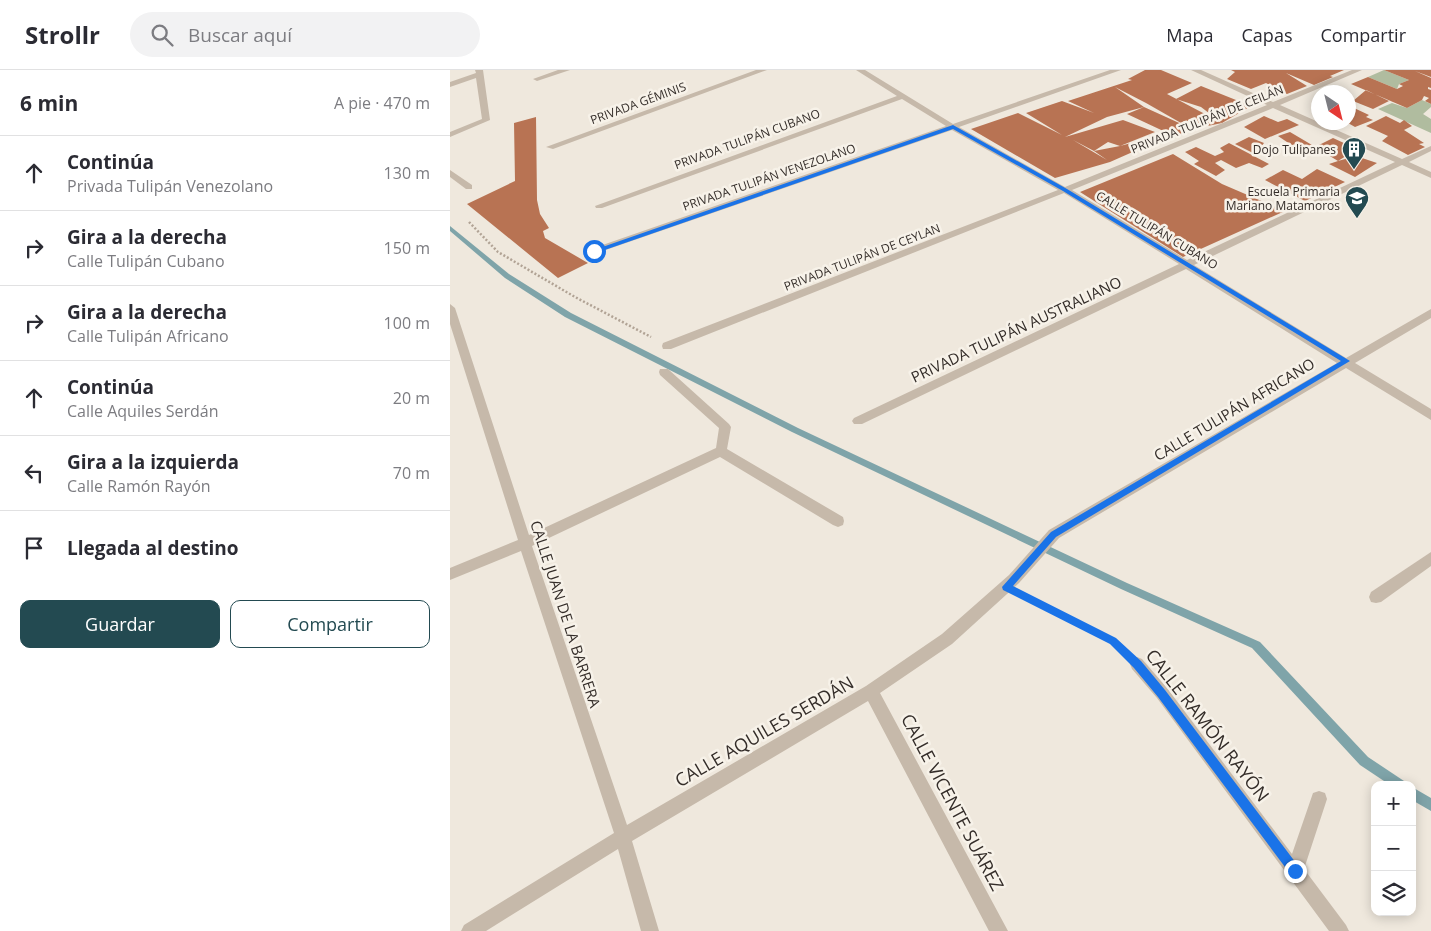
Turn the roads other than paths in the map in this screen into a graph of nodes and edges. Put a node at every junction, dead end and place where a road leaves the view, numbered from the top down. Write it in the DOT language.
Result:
graph roads {
  1 [pos="566,70"];
  2 [pos="762,70"];
  3 [pos="876,70"];
  4 [pos="1117,70"];
  5 [pos="1195,70"];
  6 [pos="1358,70"];
  7 [pos="479,72"];
  8 [pos="863,72"];
  9 [pos="538,79"];
  10 [pos="450,85"];
  11 [pos="903,96"];
  12 [pos="1272,104"];
  13 [pos="953,127"];
  14 [pos="450,135"];
  15 [pos="550,147"];
  16 [pos="1431,148"];
  17 [pos="1400,162"];
  18 [pos="450,173"];
  19 [pos="1431,175"];
  20 [pos="469,188"];
  21 [pos="1065,190"];
  22 [pos="599,206"];
  23 [pos="594,251"];
  24 [pos="1188,264"];
  25 [pos="450,308"];
  26 [pos="1431,313"];
  27 [pos="667,346"];
  28 [pos="1346,361"];
  29 [pos="664,372"];
  30 [pos="1431,415"];
  31 [pos="858,421"];
  32 [pos="721,451"];
  33 [pos="838,521"];
  34 [pos="1054,534"];
  35 [pos="525,543"];
  36 [pos="1431,558"];
  37 [pos="450,574"];
  38 [pos="1376,597"];
  39 [pos="1137,664"];
  40 [pos="871,692"];
  41 [pos="1318,799"];
  42 [pos="623,837"];
  43 [pos="1295,871"];
  44 [pos="470,931"];
  45 [pos="650,931"];
  46 [pos="1000,931"];
  47 [pos="1340,931"];
  1 -- 9 [label="street"];
  2 -- 15 [label="street, PRIVADA GÉMINIS"];
  3 -- 8 [label="street"];
  4 -- 13 [label="street, PRIVADA TULIPÁN VENEZOLANO"];
  5 -- 12 [label="street"];
  6 -- 12 [label="street, PRIVADA TULIPÁN DE CEILÁN"];
  7 -- 10 [label="street"];
  7 -- 14 [label="street"];
  8 -- 11 [label="street, CALLE TULIPÁN CUBANO"];
  11 -- 13 [label="street, CALLE TULIPÁN CUBANO"];
  11 -- 22 [label="street, PRIVADA TULIPÁN CUBANO"];
  12 -- 17 [label="street"];
  12 -- 21 [label="street, PRIVADA TULIPÁN DE CEILÁN"];
  13 -- 21 [label="street, CALLE TULIPÁN CUBANO"];
  13 -- 23 [label="street, PRIVADA TULIPÁN VENEZOLANO"];
  16 -- 17 [label="street, PRIVADA TULIPÁN AUSTRALIANO"];
  17 -- 19 [label="street"];
  17 -- 24 [label="street, PRIVADA TULIPÁN AUSTRALIANO"];
  18 -- 20 [label="street"];
  21 -- 24 [label="street, CALLE TULIPÁN CUBANO"];
  21 -- 27 [label="street, PRIVADA TULIPÁN DE CEYLAN"];
  24 -- 28 [label="street, CALLE TULIPÁN CUBANO"];
  24 -- 31 [label="street, PRIVADA TULIPÁN AUSTRALIANO"];
  25 -- 35 [label="street, CALLE JUAN DE LA BARRERA"];
  26 -- 28 [label="street, CALLE TULIPÁN AFRICANO"];
  28 -- 30 [label="street, CALLE TULIPÁN CUBANO"];
  28 -- 34 [label="street, CALLE TULIPÁN AFRICANO"];
  29 -- 32 [label="street"];
  32 -- 33 [label="street"];
  32 -- 35 [label="street"];
  34 -- 40 [label="street, CALLE AQUILES SERDÁN"];
  35 -- 37 [label="street"];
  35 -- 42 [label="street, CALLE JUAN DE LA BARRERA"];
  36 -- 38 [label="street"];
  39 -- 43 [label="street, CALLE RAMÓN RAYÓN"];
  40 -- 42 [label="street, CALLE AQUILES SERDÁN"];
  40 -- 46 [label="street, CALLE VICENTE SUÁREZ"];
  41 -- 43 [label="street"];
  42 -- 44 [label="street, CALLE AQUILES SERDÁN"];
  42 -- 45 [label="street, CALLE JUAN DE LA BARRERA"];
  43 -- 47 [label="street, CALLE RAMÓN RAYÓN"];
}
